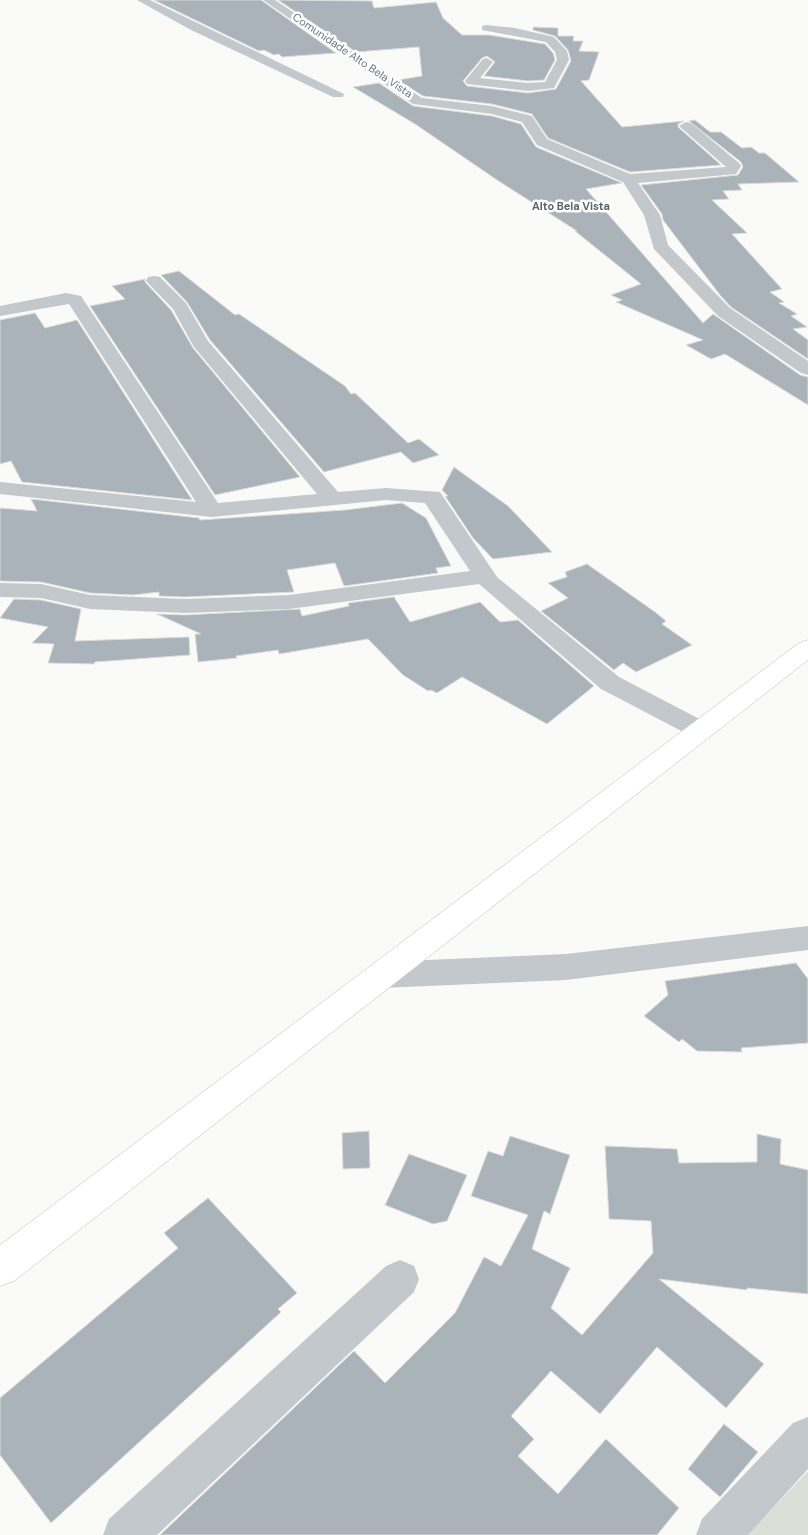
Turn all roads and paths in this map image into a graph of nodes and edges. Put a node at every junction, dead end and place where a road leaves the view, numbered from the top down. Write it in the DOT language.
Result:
graph roads {
  1 [pos="142,0"];
  2 [pos="268,0"];
  3 [pos="486,28"];
  4 [pos="487,62"];
  5 [pos="528,87"];
  6 [pos="338,94"];
  7 [pos="527,119"];
  8 [pos="686,126"];
  9 [pos="628,179"];
  10 [pos="154,281"];
  11 [pos="0,311"];
  12 [pos="808,369"];
  13 [pos="0,488"];
  14 [pos="333,499"];
  15 [pos="212,510"];
  16 [pos="485,576"];
  17 [pos="0,590"];
  18 [pos="808,648"];
  19 [pos="700,730"];
  20 [pos="808,938"];
  21 [pos="381,975"];
  22 [pos="0,1268"];
  23 [pos="400,1279"];
  24 [pos="808,1438"];
  25 [pos="125,1535"];
  26 [pos="718,1535"];
  1 -- 6 [label="street"];
  2 -- 7 [label="street, Comunidade Alto Bela Vista"];
  3 -- 5 [label="street"];
  4 -- 5 [label="street"];
  5 -- 7 [label="street"];
  7 -- 9 [label="street"];
  8 -- 9 [label="street"];
  9 -- 12 [label="street"];
  10 -- 14 [label="street"];
  11 -- 15 [label="street"];
  13 -- 15 [label="street"];
  14 -- 15 [label="street"];
  14 -- 16 [label="street"];
  16 -- 17 [label="street"];
  16 -- 19 [label="street"];
  18 -- 19 [label="main road"];
  19 -- 21 [label="main road"];
  20 -- 21 [label="street"];
  21 -- 22 [label="main road"];
  23 -- 25 [label="street"];
  24 -- 26 [label="street"];
}
